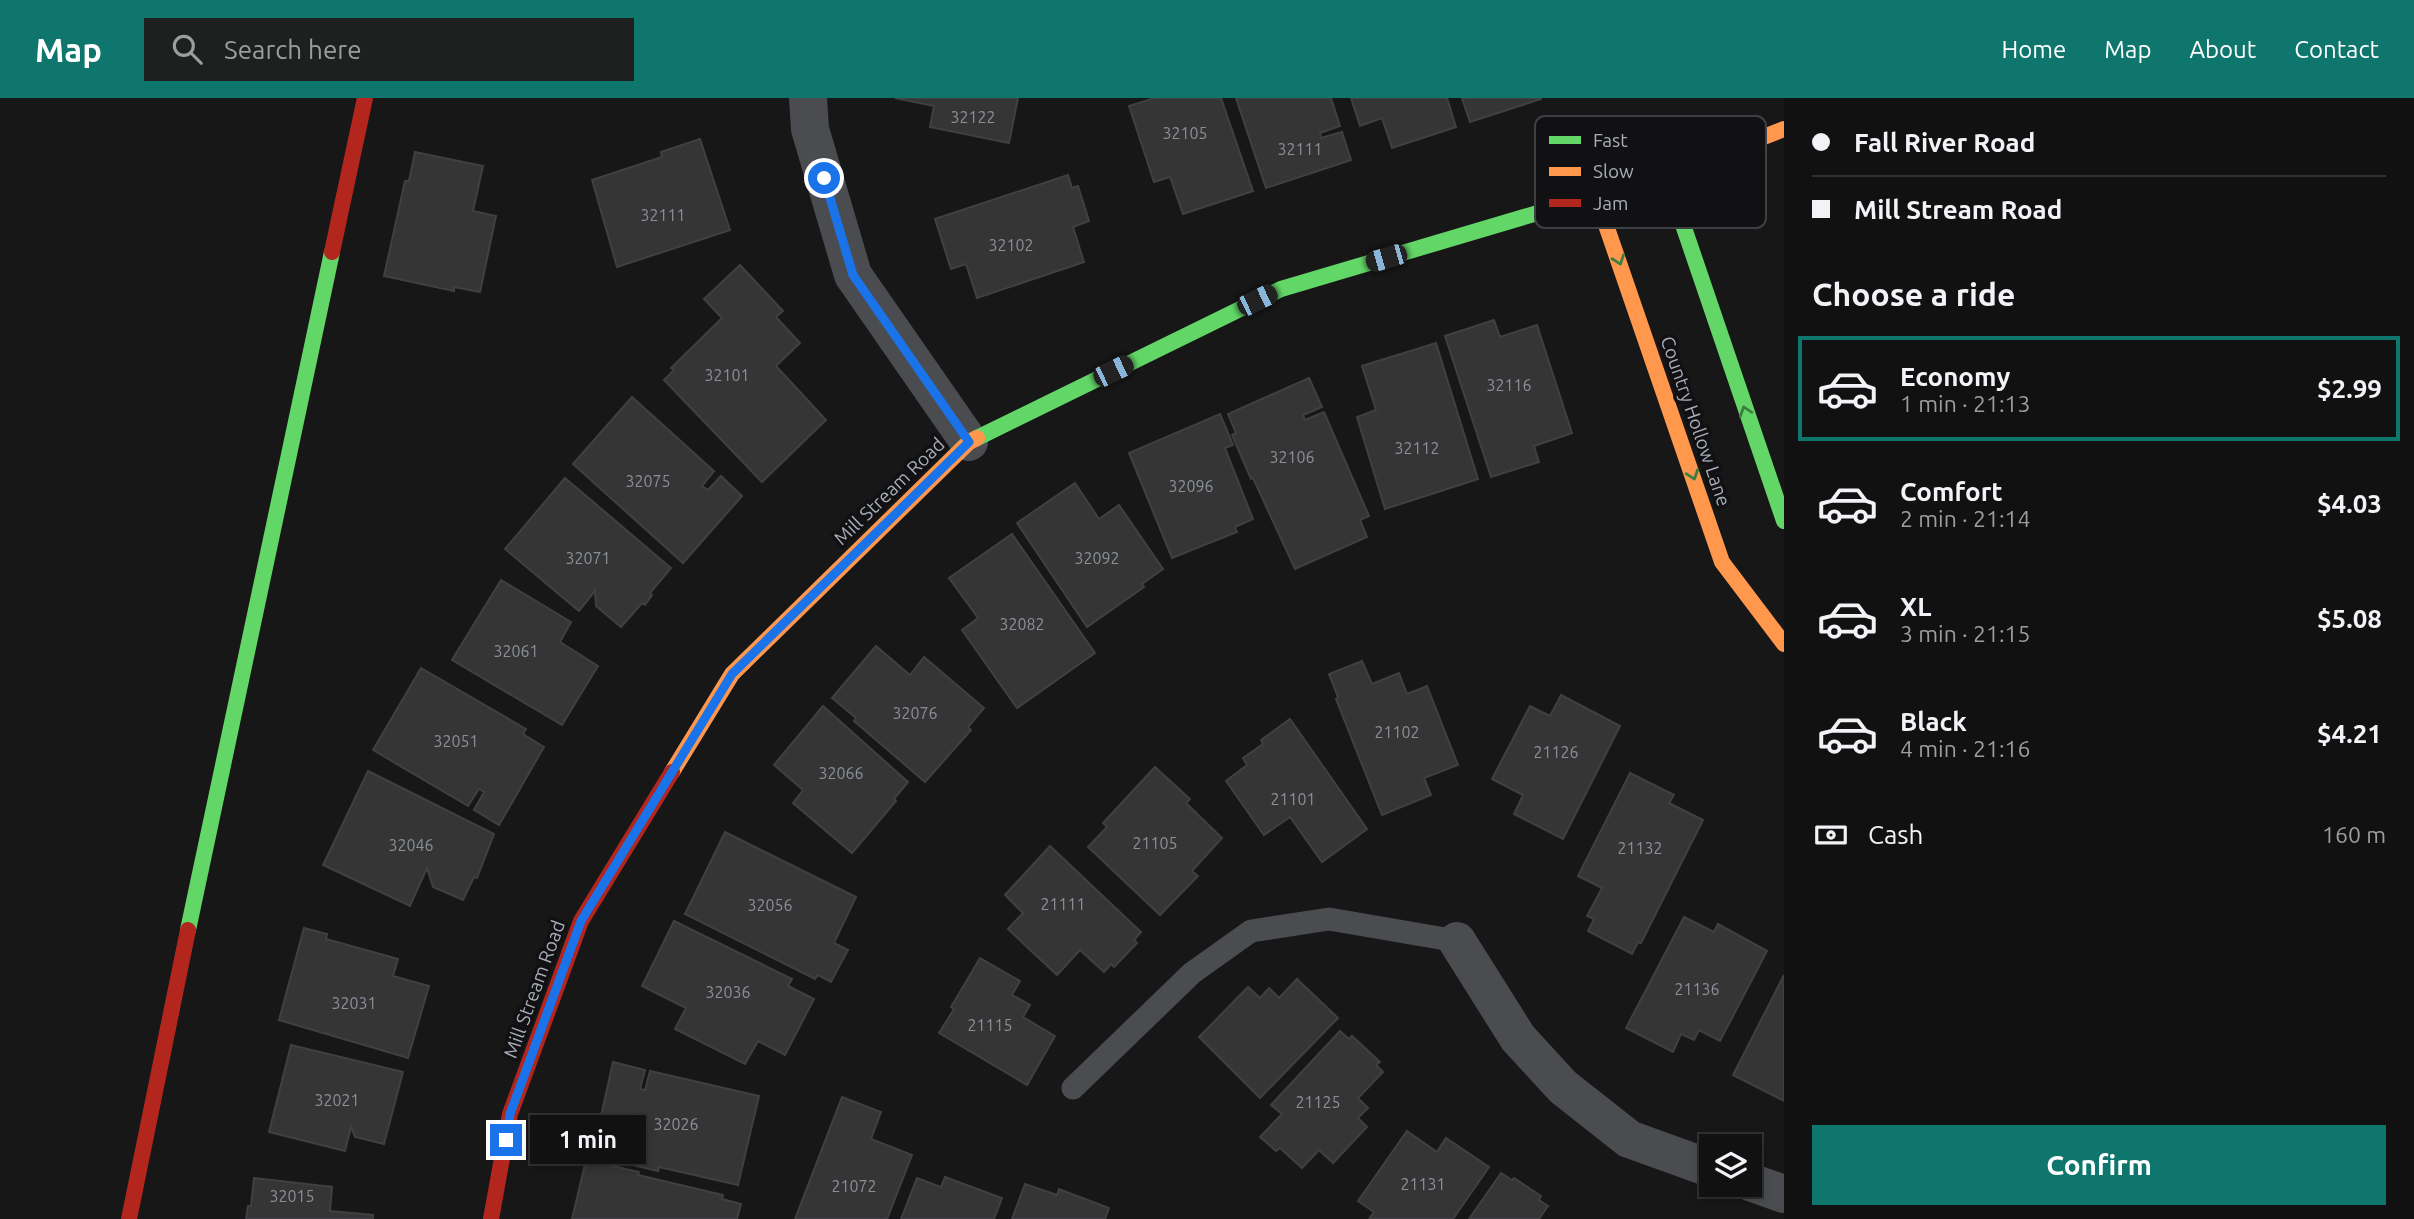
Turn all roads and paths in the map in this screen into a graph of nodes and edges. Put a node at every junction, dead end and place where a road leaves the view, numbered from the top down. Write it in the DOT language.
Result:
graph roads {
  1 [pos="365,98"];
  2 [pos="808,98"];
  3 [pos="1784,129"];
  4 [pos="1766,136"];
  5 [pos="1535,214"];
  6 [pos="1607,228"];
  7 [pos="1684,228"];
  8 [pos="969,442"];
  9 [pos="1784,521"];
  10 [pos="1784,644"];
  11 [pos="1457,941"];
  12 [pos="1073,1088"];
  13 [pos="1699,1164"];
  14 [pos="1762,1186"];
  15 [pos="1784,1194"];
  16 [pos="129,1219"];
  17 [pos="491,1219"];
  1 -- 16 [label="street"];
  2 -- 8 [label="street"];
  3 -- 4 [label="street, Mill Stream Road"];
  5 -- 8 [label="street, Mill Stream Road"];
  6 -- 10 [label="street, Country Hollow Lane, one-way"];
  9 -- 7 [label="street, one-way"];
  8 -- 17 [label="street, Mill Stream Road"];
  11 -- 12 [label="lane"];
  11 -- 13 [label="street"];
  14 -- 15 [label="street"];
}
